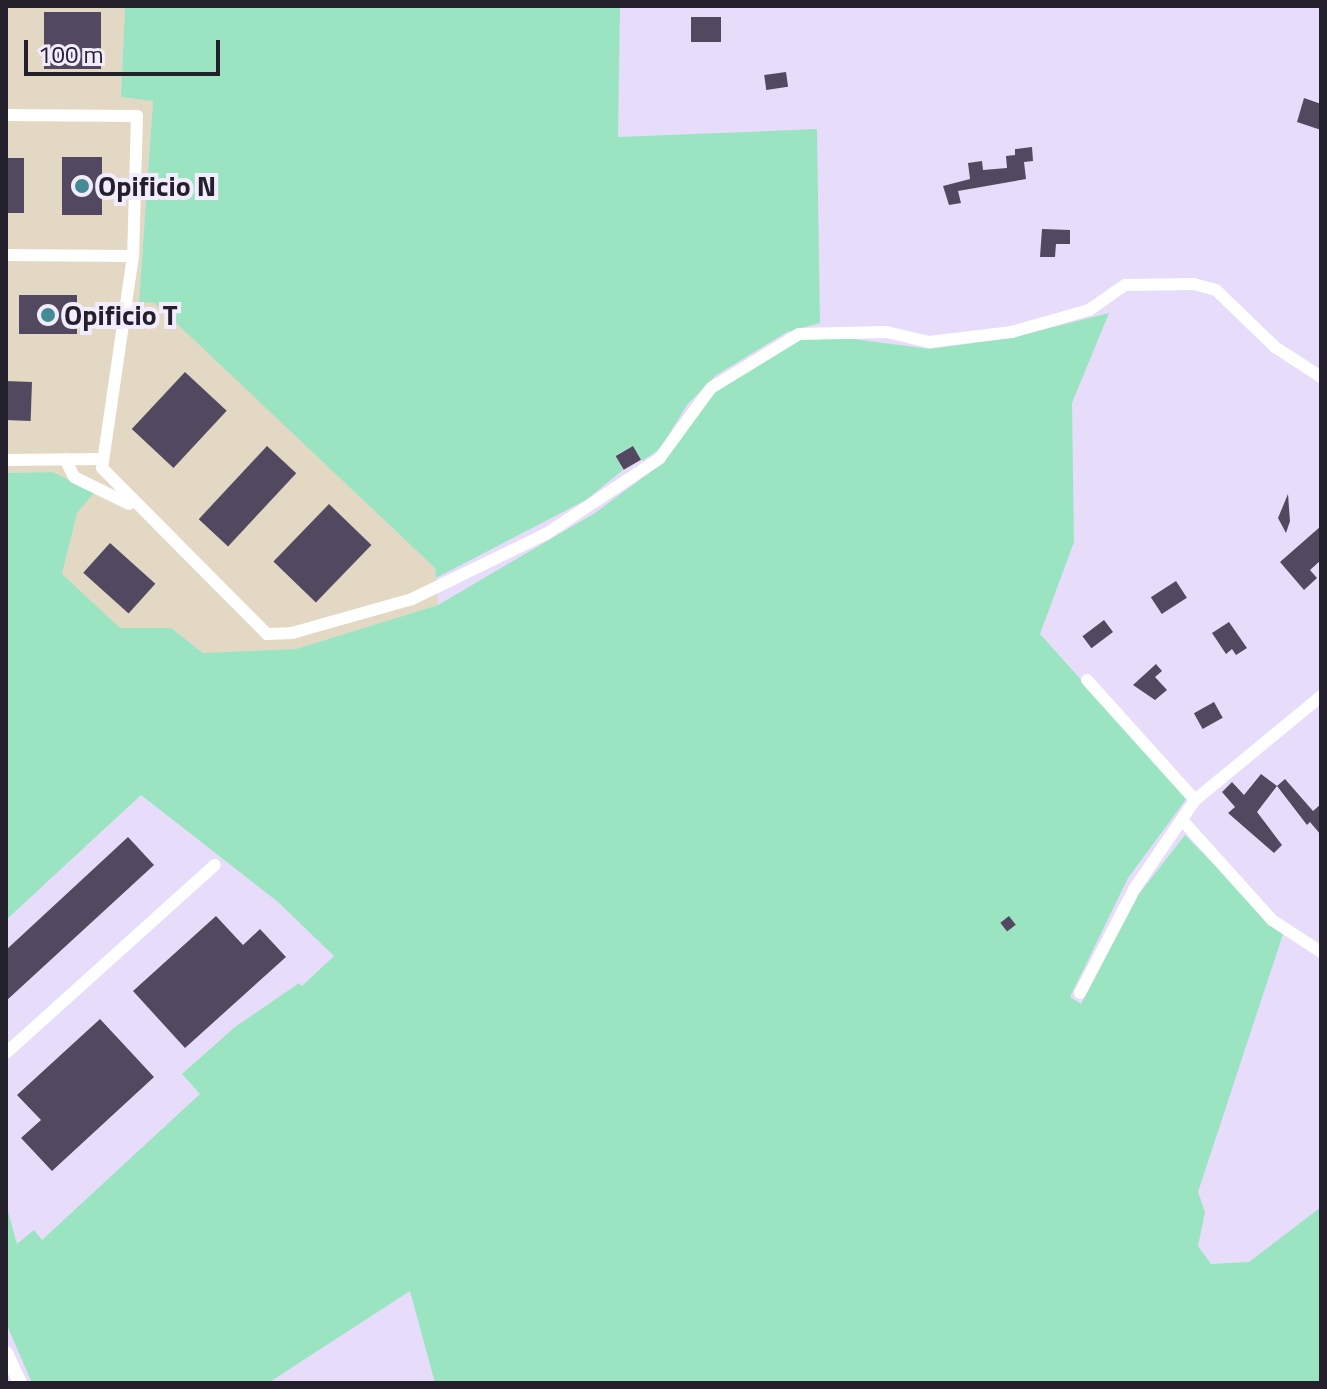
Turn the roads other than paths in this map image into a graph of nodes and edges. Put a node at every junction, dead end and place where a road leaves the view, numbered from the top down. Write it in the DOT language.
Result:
graph roads {
  1 [pos="6,115"];
  2 [pos="6,255"];
  3 [pos="133,256"];
  4 [pos="1321,377"];
  5 [pos="65,459"];
  6 [pos="6,460"];
  7 [pos="101,464"];
  8 [pos="91,484"];
  9 [pos="146,514"];
  10 [pos="1087,680"];
  11 [pos="1321,696"];
  12 [pos="1195,800"];
  13 [pos="1182,820"];
  14 [pos="215,865"];
  15 [pos="1321,952"];
  16 [pos="1080,993"];
  17 [pos="6,1053"];
  18 [pos="6,1353"];
  19 [pos="20,1383"];
  1 -- 3 [label="street"];
  2 -- 3 [label="street"];
  3 -- 7 [label="street"];
  4 -- 9 [label="street"];
  5 -- 6 [label="street"];
  5 -- 7 [label="street"];
  5 -- 8 [label="street"];
  7 -- 8 [label="street"];
  7 -- 9 [label="street"];
  8 -- 9 [label="street"];
  10 -- 12 [label="street"];
  11 -- 12 [label="street"];
  12 -- 13 [label="street"];
  13 -- 15 [label="street"];
  13 -- 16 [label="street"];
  14 -- 17 [label="street"];
  18 -- 19 [label="street"];
}
